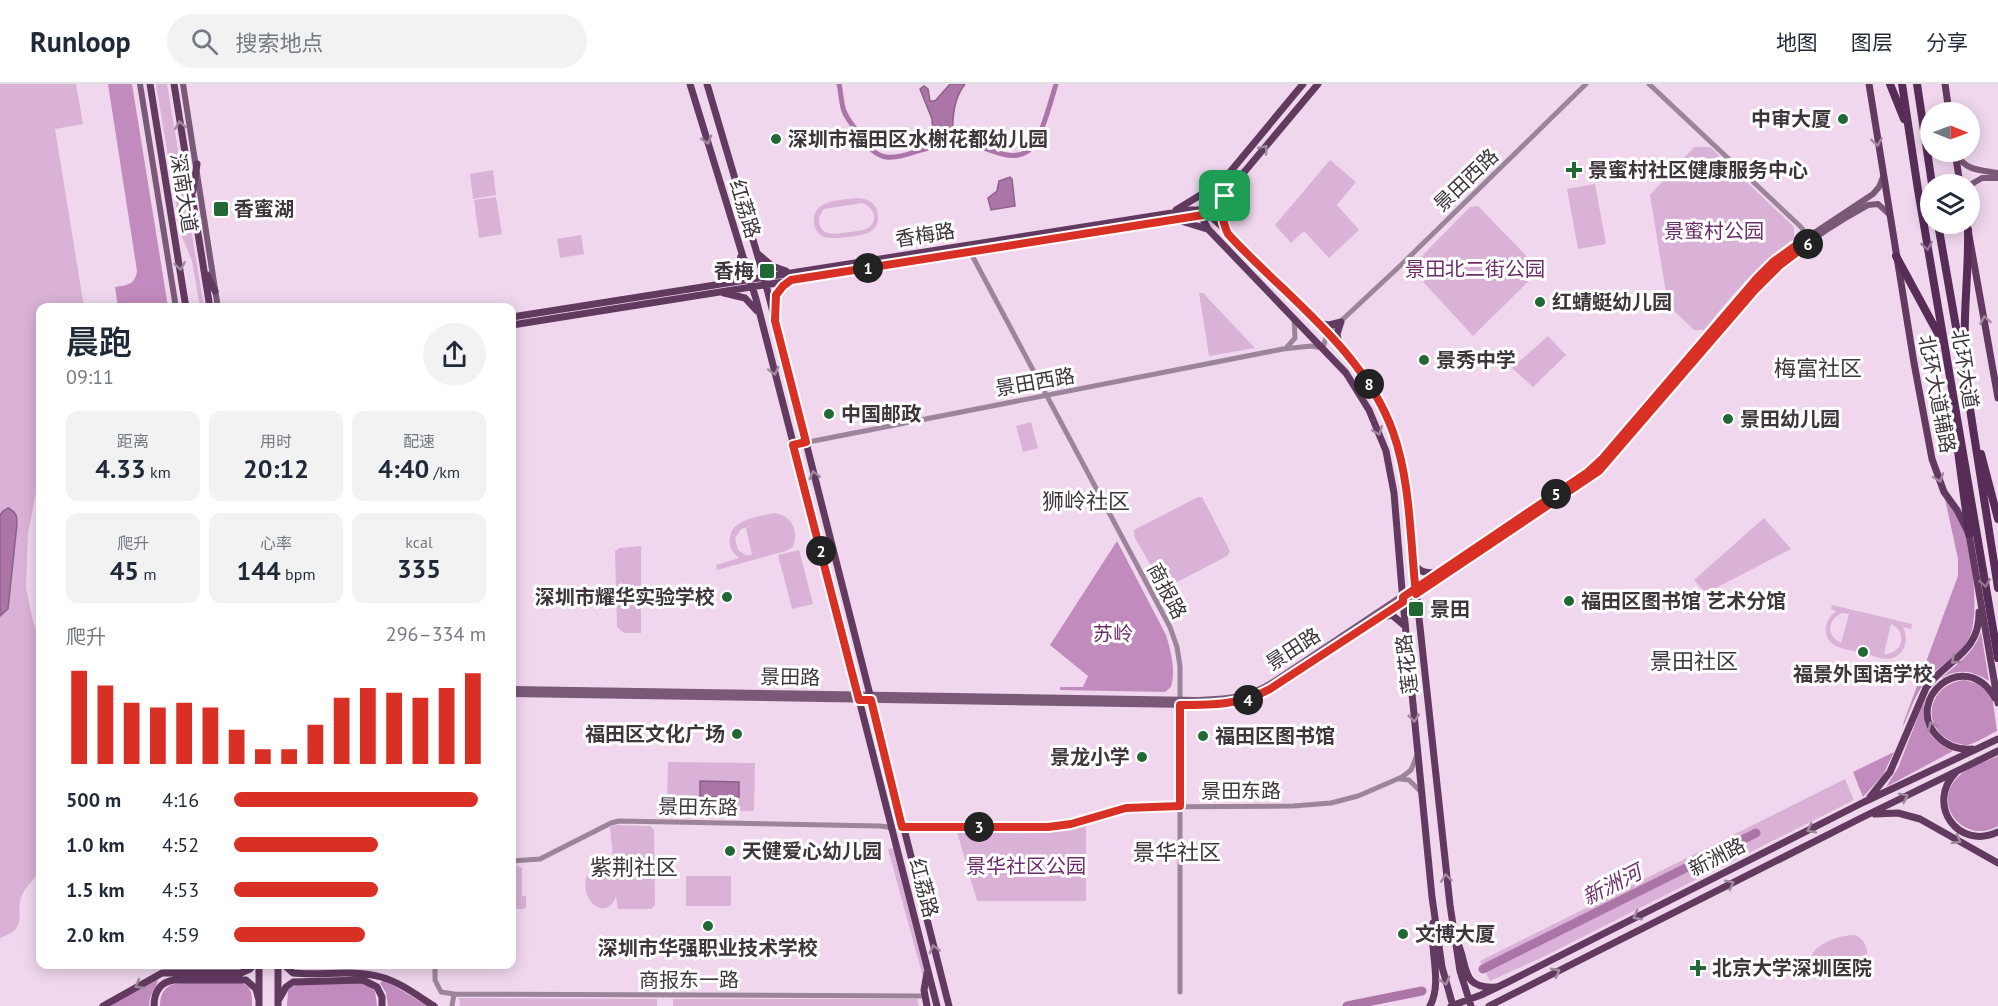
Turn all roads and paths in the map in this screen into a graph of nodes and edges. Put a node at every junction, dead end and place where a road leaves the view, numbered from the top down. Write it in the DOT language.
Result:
graph roads {
  1 [pos="140,84"];
  2 [pos="150,84"];
  3 [pos="174,84"];
  4 [pos="183,84"];
  5 [pos="690,84"];
  6 [pos="707,84"];
  7 [pos="1304,84"];
  8 [pos="1318,84"];
  9 [pos="1586,84"];
  10 [pos="1649,84"];
  11 [pos="1869,84"];
  12 [pos="1890,84"];
  13 [pos="1902,84"];
  14 [pos="1917,84"];
  15 [pos="1945,84"];
  16 [pos="1948,102"];
  17 [pos="1909,130"];
  18 [pos="1961,162"];
  19 [pos="197,164"];
  20 [pos="1998,173"];
  21 [pos="1930,174"];
  22 [pos="1226,177"];
  23 [pos="1883,177"];
  24 [pos="1998,178"];
  25 [pos="1980,179"];
  26 [pos="1226,194"];
  27 [pos="192,199"];
  28 [pos="1204,213"];
  29 [pos="1889,214"];
  30 [pos="1163,215"];
  31 [pos="1172,220"];
  32 [pos="1208,229"];
  33 [pos="1940,234"];
  34 [pos="1968,234"];
  35 [pos="1969,234"];
  36 [pos="1230,236"];
  37 [pos="1810,239"];
  38 [pos="968,249"];
  39 [pos="741,250"];
  40 [pos="757,252"];
  41 [pos="1896,256"];
  42 [pos="1256,262"];
  43 [pos="203,265"];
  44 [pos="1248,270"];
  45 [pos="795,272"];
  46 [pos="765,280"];
  47 [pos="791,280"];
  48 [pos="726,283"];
  49 [pos="751,283"];
  50 [pos="215,291"];
  51 [pos="713,292"];
  52 [pos="175,303"];
  53 [pos="185,303"];
  54 [pos="209,303"];
  55 [pos="217,303"];
  56 [pos="759,315"];
  57 [pos="516,316"];
  58 [pos="1294,318"];
  59 [pos="775,321"];
  60 [pos="1316,322"];
  61 [pos="1341,322"];
  62 [pos="516,324"];
  63 [pos="1327,334"];
  64 [pos="1944,344"];
  65 [pos="1323,348"];
  66 [pos="1283,349"];
  67 [pos="1342,350"];
  68 [pos="1967,390"];
  69 [pos="1046,394"];
  70 [pos="1998,395"];
  71 [pos="1972,421"];
  72 [pos="1958,429"];
  73 [pos="806,442"];
  74 [pos="793,445"];
  75 [pos="1998,519"];
  76 [pos="1969,534"];
  77 [pos="1412,561"];
  78 [pos="1438,573"];
  79 [pos="1998,588"];
  80 [pos="1978,589"];
  81 [pos="1415,591"];
  82 [pos="1403,599"];
  83 [pos="1382,617"];
  84 [pos="1405,626"];
  85 [pos="1998,658"];
  86 [pos="516,689"];
  87 [pos="516,694"];
  88 [pos="859,698"];
  89 [pos="870,698"];
  90 [pos="1180,702"];
  91 [pos="1998,703"];
  92 [pos="1998,739"];
  93 [pos="1980,747"];
  94 [pos="1418,750"];
  95 [pos="1998,751"];
  96 [pos="1963,768"];
  97 [pos="1399,779"];
  98 [pos="1422,793"];
  99 [pos="1864,802"];
  100 [pos="1180,806"];
  101 [pos="888,814"];
  102 [pos="1863,817"];
  103 [pos="902,827"];
  104 [pos="892,831"];
  105 [pos="1998,832"];
  106 [pos="516,860"];
  107 [pos="516,860"];
  108 [pos="1998,863"];
  109 [pos="1435,914"];
  110 [pos="1454,936"];
  111 [pos="250,969"];
  112 [pos="259,969"];
  113 [pos="278,969"];
  114 [pos="289,969"];
  115 [pos="436,969"];
  116 [pos="928,970"];
  117 [pos="1499,987"];
  118 [pos="1180,992"];
  119 [pos="454,994"];
  120 [pos="924,996"];
  121 [pos="1504,999"];
  122 [pos="154,1003"];
  123 [pos="259,1003"];
  124 [pos="278,1003"];
  125 [pos="1470,1003"];
  126 [pos="382,1005"];
  127 [pos="103,1006"];
  128 [pos="434,1006"];
  129 [pos="452,1006"];
  130 [pos="927,1006"];
  131 [pos="937,1006"];
  132 [pos="949,1006"];
  133 [pos="1430,1006"];
  134 [pos="1453,1006"];
  135 [pos="1489,1006"];
  136 [pos="1497,1006"];
  1 -- 52 [label="main road"];
  2 -- 53 [label="main road, 深南大道, one-way"];
  27 -- 3 [label="main road, 深南大道, one-way"];
  4 -- 19 [label="main road"];
  5 -- 39 [label="main road, 红荔路, one-way"];
  6 -- 40 [label="main road, 红荔路"];
  7 -- 22 [label="main road"];
  26 -- 8 [label="main road, one-way"];
  9 -- 61 [label="street, 景田西路"];
  10 -- 37 [label="street"];
  11 -- 23 [label="main road, 北环大道辅路, one-way"];
  12 -- 17 [label="highway"];
  13 -- 17 [label="highway, 北环大道"];
  14 -- 21 [label="highway"];
  15 -- 16 [label="main road"];
  17 -- 64 [label="highway, 北环大道, one-way"];
  18 -- 20 [label="main road"];
  19 -- 27 [label="main road"];
  19 -- 50 [label="main road"];
  22 -- 28 [label="main road"];
  22 -- 30 [label="main road"];
  23 -- 29 [label="main road, 北环大道辅路"];
  23 -- 37 [label="main road, 景田路"];
  24 -- 25 [label="main road"];
  26 -- 28 [label="main road"];
  26 -- 36 [label="main road"];
  27 -- 43 [label="main road, 深南大道"];
  28 -- 30 [label="main road, 香梅路"];
  28 -- 31 [label="main road, 香梅路"];
  28 -- 32 [label="main road, 莲花路"];
  28 -- 36 [label="main road, 莲花路"];
  29 -- 37 [label="main road, 景田路"];
  29 -- 41 [label="main road, 北环大道辅路"];
  30 -- 38 [label="main road, 香梅路"];
  31 -- 32 [label="main road"];
  31 -- 38 [label="main road, 香梅路"];
  32 -- 44 [label="main road, 莲花路"];
  33 -- 68 [label="highway, 北环大道"];
  34 -- 68 [label="highway"];
  70 -- 35 [label="main road, one-way"];
  36 -- 42 [label="main road, 莲花路"];
  37 -- 78 [label="main road, 景田路"];
  37 -- 81 [label="main road, 景田路"];
  38 -- 45 [label="main road, 香梅路"];
  38 -- 47 [label="main road, 香梅路"];
  38 -- 69 [label="street, 商报路"];
  39 -- 48 [label="main road"];
  39 -- 49 [label="main road, 红荔路"];
  40 -- 45 [label="main road"];
  40 -- 46 [label="main road, 红荔路"];
  41 -- 64 [label="highway"];
  41 -- 76 [label="main road, 北环大道辅路, one-way"];
  42 -- 44 [label="main road"];
  42 -- 60 [label="main road, 莲花路"];
  43 -- 50 [label="main road"];
  43 -- 54 [label="main road, 深南大道"];
  44 -- 58 [label="main road, 莲花路"];
  45 -- 46 [label="main road, 香梅路"];
  46 -- 47 [label="main road, 香梅路"];
  46 -- 49 [label="main road, 香梅路"];
  46 -- 59 [label="main road, 红荔路"];
  47 -- 59 [label="main road"];
  48 -- 49 [label="main road, 香梅路"];
  48 -- 57 [label="main road, 香梅路"];
  49 -- 51 [label="main road, 香梅路"];
  49 -- 56 [label="main road, 红荔路"];
  50 -- 55 [label="main road"];
  51 -- 56 [label="main road"];
  51 -- 62 [label="main road, 香梅路"];
  56 -- 74 [label="main road, 红荔路, one-way"];
  58 -- 65 [label="main road, 莲花路"];
  58 -- 66 [label="street"];
  59 -- 73 [label="main road, 红荔路"];
  60 -- 61 [label="main road"];
  60 -- 63 [label="main road, 莲花路"];
  61 -- 63 [label="street, 景田西路"];
  61 -- 67 [label="main road"];
  63 -- 65 [label="street"];
  63 -- 67 [label="main road, 莲花路"];
  64 -- 72 [label="highway, 北环大道"];
  65 -- 66 [label="street, 景田西路"];
  65 -- 82 [label="main road, 莲花路, one-way"];
  66 -- 69 [label="street, 景田西路"];
  67 -- 77 [label="main road, 莲花路"];
  68 -- 71 [label="highway, 北环大道"];
  69 -- 73 [label="street, 景田西路"];
  69 -- 90 [label="street, 商报路"];
  71 -- 75 [label="highway"];
  71 -- 79 [label="highway, 北环大道"];
  72 -- 76 [label="highway"];
  72 -- 85 [label="highway, 北环大道, one-way"];
  73 -- 74 [label="street, 景田西路"];
  89 -- 73 [label="main road, 红荔路, one-way"];
  74 -- 88 [label="main road, 红荔路"];
  76 -- 80 [label="main road, 北环大道辅路"];
  77 -- 78 [label="main road"];
  77 -- 81 [label="main road, 莲花路"];
  78 -- 81 [label="main road, 景田路"];
  80 -- 91 [label="main road, 北环大道辅路"];
  80 -- 99 [label="main road, one-way"];
  81 -- 82 [label="main road, 景田路"];
  110 -- 81 [label="main road, 莲花路, one-way"];
  82 -- 83 [label="main road, 景田路"];
  82 -- 84 [label="main road, 莲花路"];
  82 -- 90 [label="main road, 景田路"];
  83 -- 84 [label="main road"];
  83 -- 90 [label="main road, 景田路"];
  84 -- 94 [label="main road, 莲花路, one-way"];
  86 -- 88 [label="main road, 景田路"];
  87 -- 88 [label="main road, 景田路"];
  88 -- 89 [label="main road, 景田路"];
  88 -- 101 [label="main road, 红荔路"];
  89 -- 90 [label="main road, 景田路"];
  89 -- 103 [label="main road, 红荔路"];
  90 -- 100 [label="street, 商报路"];
  93 -- 91 [label="main road, one-way"];
  92 -- 93 [label="main road, 新洲路"];
  93 -- 99 [label="main road, 新洲路"];
  94 -- 97 [label="street, 景田东路"];
  94 -- 98 [label="main road, 莲花路"];
  95 -- 96 [label="main road, 新洲路"];
  102 -- 96 [label="main road, 新洲路, one-way"];
  96 -- 105 [label="main road"];
  97 -- 98 [label="street"];
  97 -- 100 [label="street, 景田东路"];
  98 -- 109 [label="main road, 莲花路"];
  99 -- 117 [label="main road, 新洲路, one-way"];
  100 -- 103 [label="street, 景田东路"];
  100 -- 118 [label="street, 商报路"];
  101 -- 104 [label="main road, 红荔路"];
  101 -- 106 [label="street, 景田东路"];
  102 -- 108 [label="main road, one-way"];
  121 -- 102 [label="main road, 新洲路, one-way"];
  132 -- 103 [label="main road, 红荔路, one-way"];
  104 -- 107 [label="street, 景田东路"];
  104 -- 116 [label="main road, 红荔路"];
  109 -- 133 [label="main road"];
  109 -- 134 [label="main road, 莲花路, one-way"];
  110 -- 117 [label="main road"];
  110 -- 125 [label="main road, 莲花路"];
  111 -- 127 [label="main road, one-way"];
  112 -- 123 [label="main road"];
  113 -- 124 [label="main road"];
  114 -- 128 [label="main road"];
  115 -- 119 [label="street"];
  116 -- 120 [label="main road"];
  116 -- 131 [label="main road, 红荔路"];
  117 -- 125 [label="main road, 新洲路"];
  119 -- 120 [label="street, 商报东一路"];
  119 -- 129 [label="street"];
  120 -- 130 [label="main road"];
  121 -- 135 [label="main road, 新洲路"];
  121 -- 136 [label="main road"];
  122 -- 123 [label="main road"];
  124 -- 126 [label="main road"];
  125 -- 134 [label="main road, 新洲路"];
}
